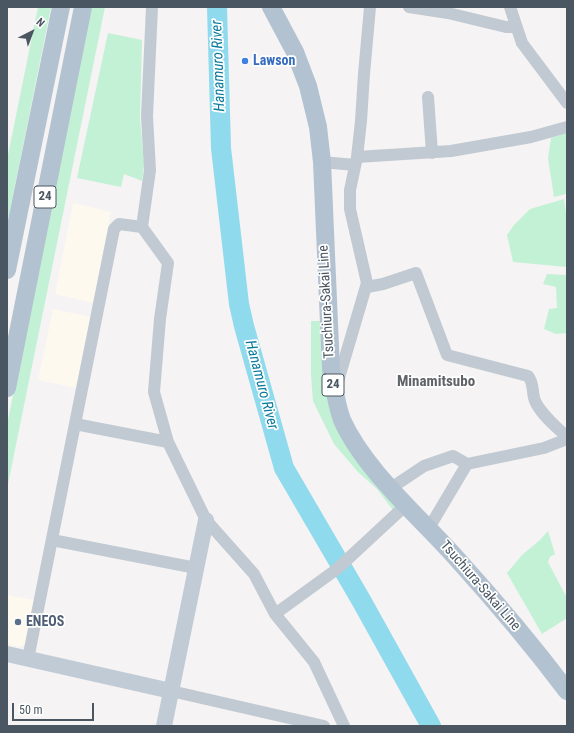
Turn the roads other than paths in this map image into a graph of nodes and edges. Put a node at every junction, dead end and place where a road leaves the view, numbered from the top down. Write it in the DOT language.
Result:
graph roads {
  1 [pos="61,7"];
  2 [pos="83,7"];
  3 [pos="152,7"];
  4 [pos="271,7"];
  5 [pos="370,7"];
  6 [pos="409,7"];
  7 [pos="510,7"];
  8 [pos="516,26"];
  9 [pos="428,97"];
  10 [pos="567,103"];
  11 [pos="567,127"];
  12 [pos="432,153"];
  13 [pos="356,161"];
  14 [pos="322,162"];
  15 [pos="142,227"];
  16 [pos="7,270"];
  17 [pos="366,287"];
  18 [pos="7,388"];
  19 [pos="334,392"];
  20 [pos="75,424"];
  21 [pos="567,438"];
  22 [pos="168,442"];
  23 [pos="467,464"];
  24 [pos="391,488"];
  25 [pos="406,505"];
  26 [pos="206,520"];
  27 [pos="429,528"];
  28 [pos="52,540"];
  29 [pos="196,568"];
  30 [pos="275,614"];
  31 [pos="7,654"];
  32 [pos="28,659"];
  33 [pos="171,691"];
  34 [pos="567,691"];
  35 [pos="282,721"];
  36 [pos="164,726"];
  37 [pos="324,726"];
  38 [pos="344,726"];
  1 -- 16 [label="main road, 24"];
  2 -- 18 [label="main road, 24"];
  3 -- 15 [label="street"];
  4 -- 14 [label="main road, Tsuchiura-Sakai Line / 24"];
  5 -- 13 [label="street"];
  6 -- 8 [label="street"];
  7 -- 8 [label="street"];
  8 -- 10 [label="street"];
  9 -- 12 [label="street"];
  11 -- 12 [label="street"];
  12 -- 13 [label="street"];
  13 -- 14 [label="street"];
  13 -- 17 [label="street"];
  14 -- 19 [label="main road, Tsuchiura-Sakai Line / 24"];
  15 -- 20 [label="street"];
  15 -- 22 [label="street"];
  17 -- 19 [label="street"];
  17 -- 21 [label="street"];
  19 -- 24 [label="main road, Tsuchiura-Sakai Line / 24"];
  20 -- 22 [label="street"];
  20 -- 28 [label="street"];
  21 -- 23 [label="street"];
  22 -- 26 [label="street"];
  23 -- 24 [label="street"];
  23 -- 27 [label="street"];
  24 -- 25 [label="main road, Tsuchiura-Sakai Line / 24"];
  25 -- 27 [label="main road, Tsuchiura-Sakai Line / 24"];
  25 -- 30 [label="street"];
  26 -- 29 [label="street"];
  26 -- 30 [label="street"];
  27 -- 34 [label="main road, Tsuchiura-Sakai Line / 24"];
  28 -- 29 [label="street"];
  28 -- 32 [label="street"];
  29 -- 33 [label="street"];
  30 -- 38 [label="street"];
  31 -- 32 [label="street"];
  32 -- 33 [label="street"];
  33 -- 35 [label="street"];
  33 -- 36 [label="street"];
  35 -- 37 [label="street"];
}
